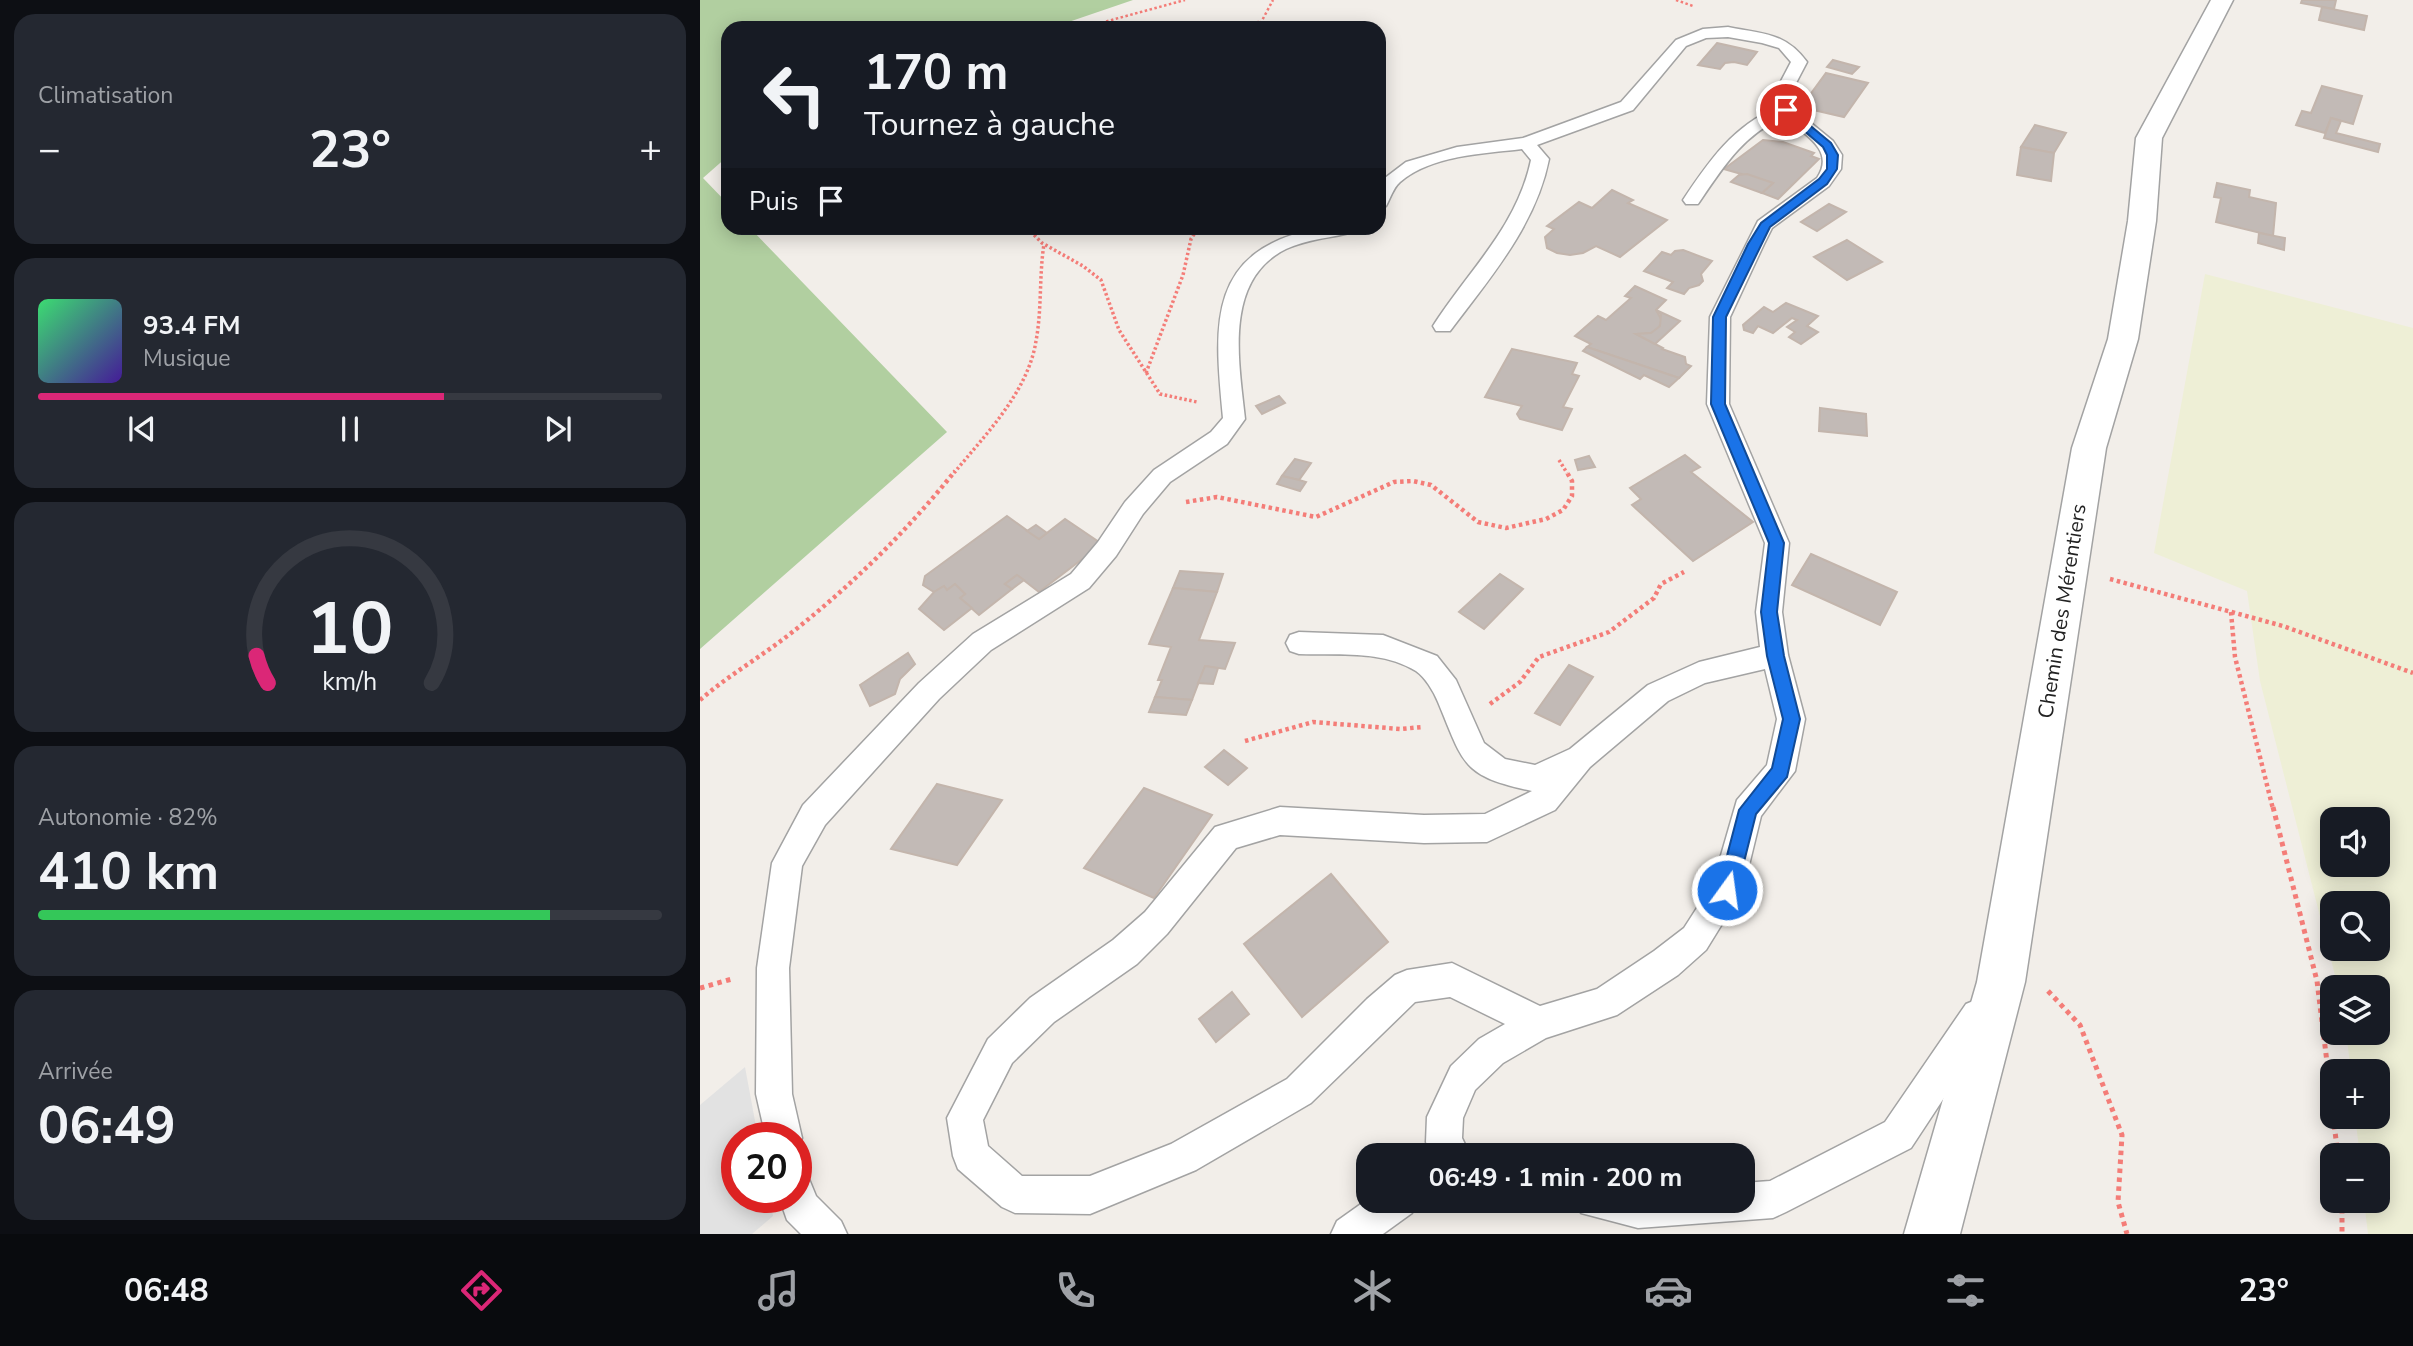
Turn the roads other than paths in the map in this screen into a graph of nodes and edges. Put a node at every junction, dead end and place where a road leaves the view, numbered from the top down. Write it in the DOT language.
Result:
graph roads {
  1 [pos="2222,0"];
  2 [pos="1786,110"];
  3 [pos="1526,143"];
  4 [pos="1386,189"];
  5 [pos="1692,200"];
  6 [pos="1313,235"];
  7 [pos="1443,326"];
  8 [pos="1299,643"];
  9 [pos="1775,656"];
  10 [pos="1580,758"];
  11 [pos="2001,982"];
  12 [pos="1539,1023"];
  13 [pos="780,1122"];
  14 [pos="1445,1143"];
  15 [pos="1755,1200"];
  16 [pos="806,1213"];
  17 [pos="1380,1213"];
  18 [pos="828,1234"];
  19 [pos="1350,1234"];
  20 [pos="1932,1234"];
  1 -- 11 [label="street, Chemin des Mérentiers"];
  2 -- 3 [label="lane"];
  2 -- 5 [label="lane"];
  2 -- 9 [label="lane"];
  3 -- 4 [label="lane"];
  3 -- 7 [label="lane"];
  6 -- 13 [label="lane"];
  8 -- 10 [label="lane"];
  9 -- 10 [label="lane"];
  9 -- 12 [label="lane"];
  10 -- 12 [label="lane"];
  11 -- 15 [label="lane"];
  11 -- 20 [label="street, Chemin des Mérentiers"];
  12 -- 14 [label="lane"];
  16 -- 18 [label="lane"];
  17 -- 19 [label="lane"];
}
